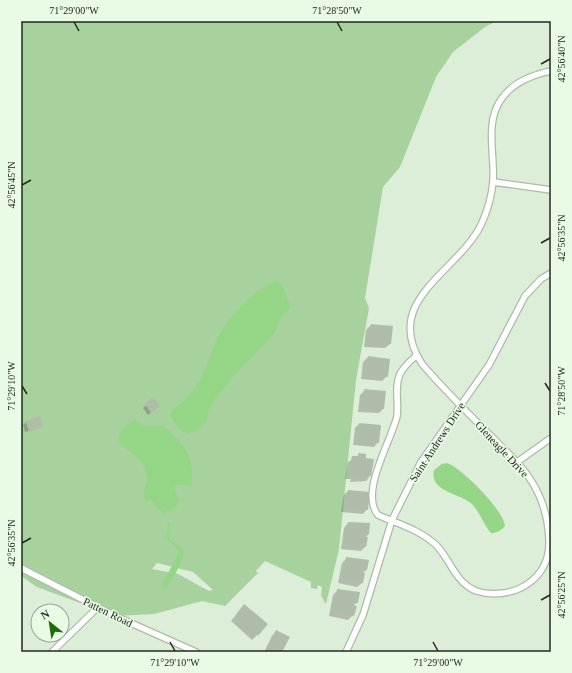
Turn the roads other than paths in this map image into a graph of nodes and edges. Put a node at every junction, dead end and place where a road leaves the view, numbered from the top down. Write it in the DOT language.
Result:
graph roads {
  1 [pos="551,71"];
  2 [pos="493,182"];
  3 [pos="551,190"];
  4 [pos="551,273"];
  5 [pos="416,356"];
  6 [pos="460,406"];
  7 [pos="550,440"];
  8 [pos="517,462"];
  9 [pos="392,520"];
  10 [pos="21,568"];
  11 [pos="98,608"];
  12 [pos="52,652"];
  13 [pos="196,652"];
  14 [pos="346,652"];
  1 -- 2 [label="street"];
  2 -- 3 [label="street"];
  2 -- 5 [label="street"];
  4 -- 6 [label="street, Saint Andrews Drive"];
  5 -- 6 [label="street, Gleneagle Drive"];
  5 -- 9 [label="street, Gleneagle Drive"];
  6 -- 8 [label="street, Gleneagle Drive"];
  6 -- 9 [label="street, Saint Andrews Drive"];
  7 -- 8 [label="street"];
  8 -- 9 [label="street, Gleneagle Drive"];
  9 -- 14 [label="street, Saint Andrews Drive"];
  10 -- 11 [label="street, Patten Road"];
  11 -- 12 [label="street"];
  11 -- 13 [label="street, Patten Road"];
}
